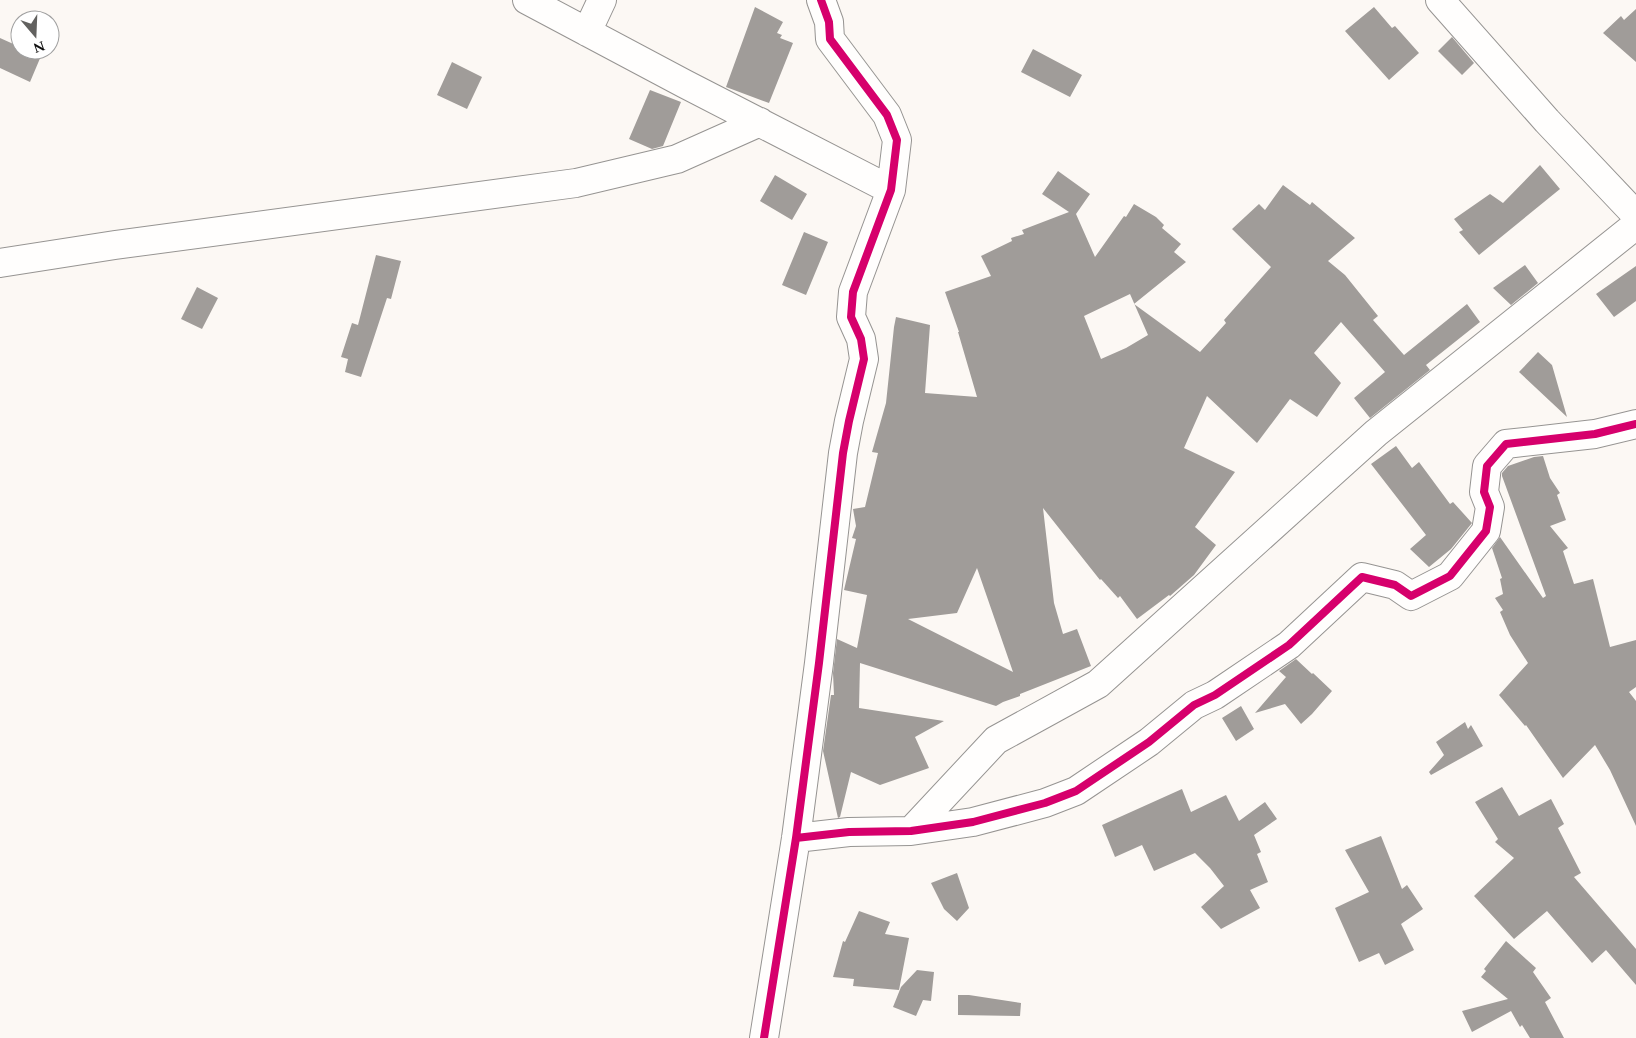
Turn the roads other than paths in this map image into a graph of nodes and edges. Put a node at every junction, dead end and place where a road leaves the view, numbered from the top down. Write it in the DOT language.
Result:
graph roads {
  1 [pos="527,0"];
  2 [pos="602,0"];
  3 [pos="821,0"];
  4 [pos="1440,0"];
  5 [pos="587,32"];
  6 [pos="760,122"];
  7 [pos="891,190"];
  8 [pos="1636,215"];
  9 [pos="1636,225"];
  10 [pos="0,263"];
  11 [pos="1636,424"];
  12 [pos="911,831"];
  13 [pos="796,838"];
  14 [pos="764,1038"];
  1 -- 5 [label="street"];
  2 -- 5 [label="street"];
  3 -- 7 [label="street"];
  4 -- 8 [label="street"];
  5 -- 6 [label="street"];
  6 -- 7 [label="street"];
  6 -- 10 [label="street"];
  7 -- 13 [label="street"];
  9 -- 12 [label="street"];
  11 -- 12 [label="street"];
  12 -- 13 [label="street"];
  13 -- 14 [label="street"];
}
